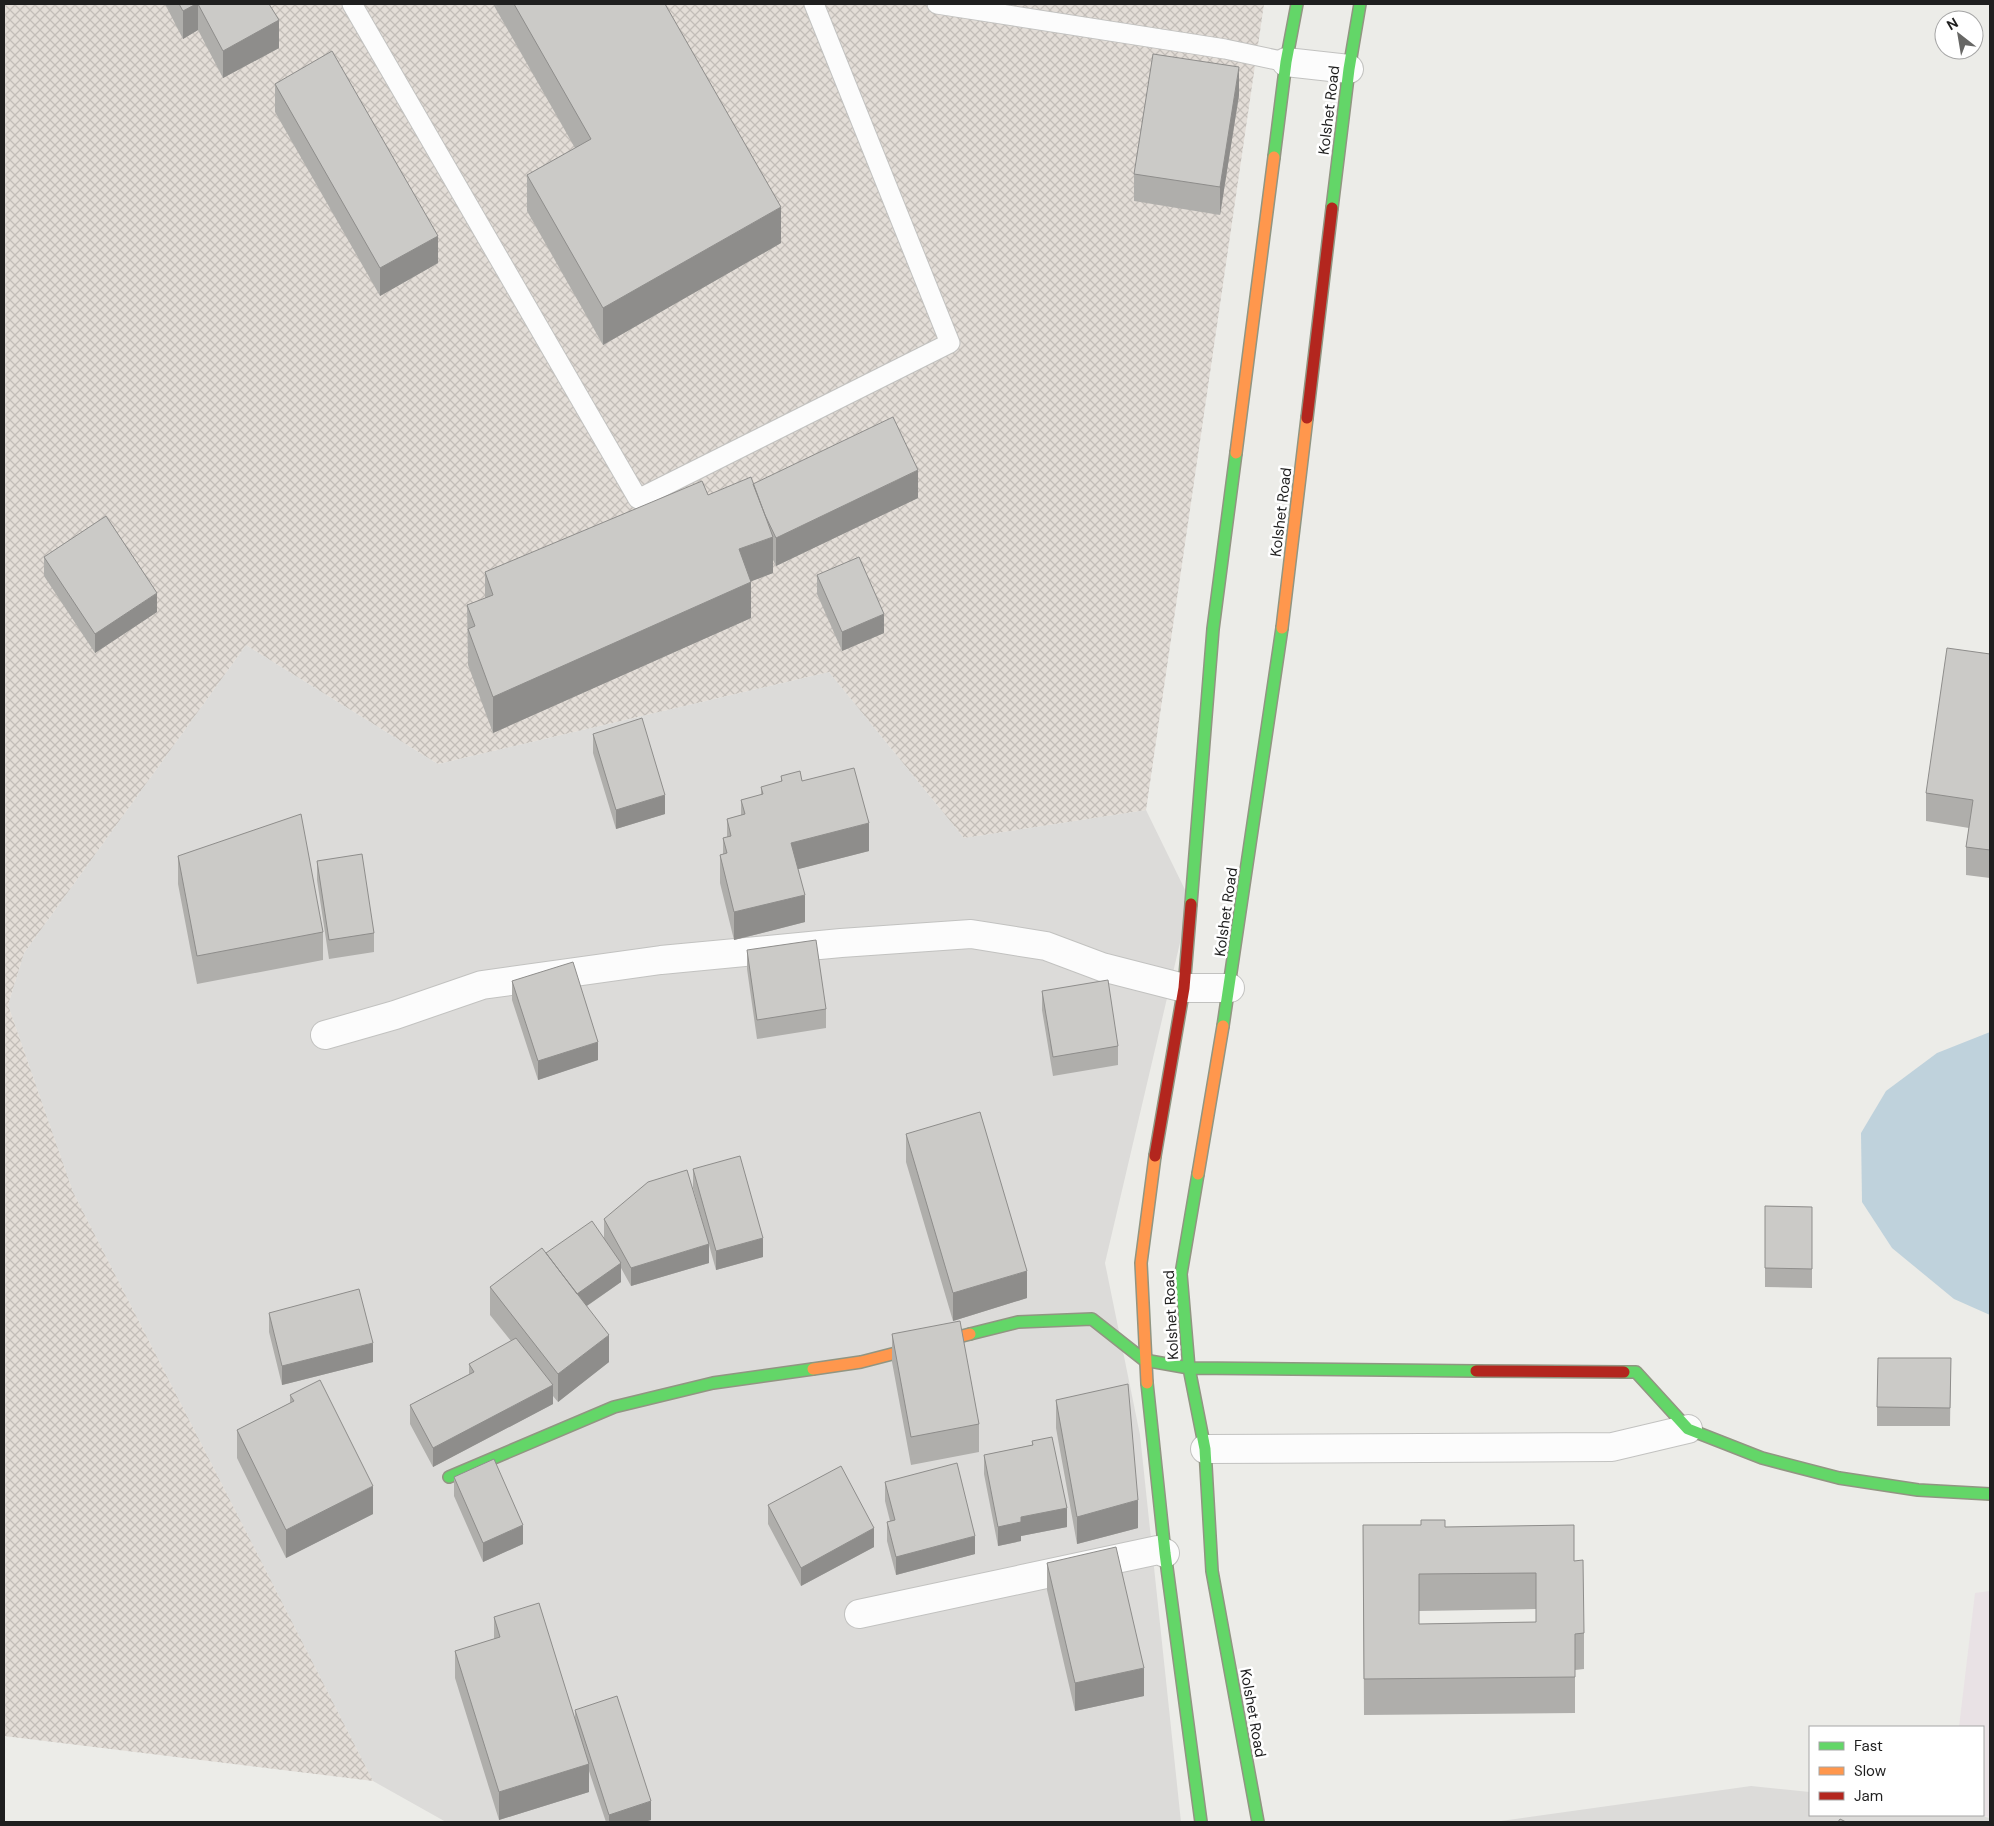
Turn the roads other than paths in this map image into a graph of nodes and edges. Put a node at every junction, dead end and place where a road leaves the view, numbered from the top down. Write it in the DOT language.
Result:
graph roads {
  1 [pos="352,4"];
  2 [pos="814,4"];
  3 [pos="937,4"];
  4 [pos="1297,4"];
  5 [pos="1360,4"];
  6 [pos="1286,62"];
  7 [pos="1349,69"];
  8 [pos="1184,988"];
  9 [pos="1230,988"];
  10 [pos="325,1035"];
  11 [pos="1144,1360"];
  12 [pos="1189,1368"];
  13 [pos="1688,1429"];
  14 [pos="1204,1449"];
  15 [pos="449,1477"];
  16 [pos="1990,1494"];
  17 [pos="1165,1553"];
  18 [pos="859,1614"];
  19 [pos="1201,1822"];
  20 [pos="1258,1822"];
  1 -- 2 [label="lane"];
  3 -- 6 [label="lane"];
  4 -- 6 [label="street, Kolshet Road"];
  5 -- 7 [label="street, Kolshet Road"];
  6 -- 7 [label="street"];
  6 -- 8 [label="street, Kolshet Road"];
  7 -- 9 [label="street, Kolshet Road"];
  8 -- 9 [label="street"];
  8 -- 10 [label="street"];
  8 -- 11 [label="street, Kolshet Road"];
  9 -- 12 [label="street, Kolshet Road"];
  11 -- 12 [label="street"];
  11 -- 15 [label="street"];
  11 -- 17 [label="street, Kolshet Road"];
  12 -- 13 [label="street"];
  12 -- 14 [label="street, Kolshet Road"];
  13 -- 14 [label="street"];
  13 -- 16 [label="street"];
  14 -- 20 [label="street, Kolshet Road"];
  17 -- 18 [label="street"];
  17 -- 19 [label="street, Kolshet Road"];
}
